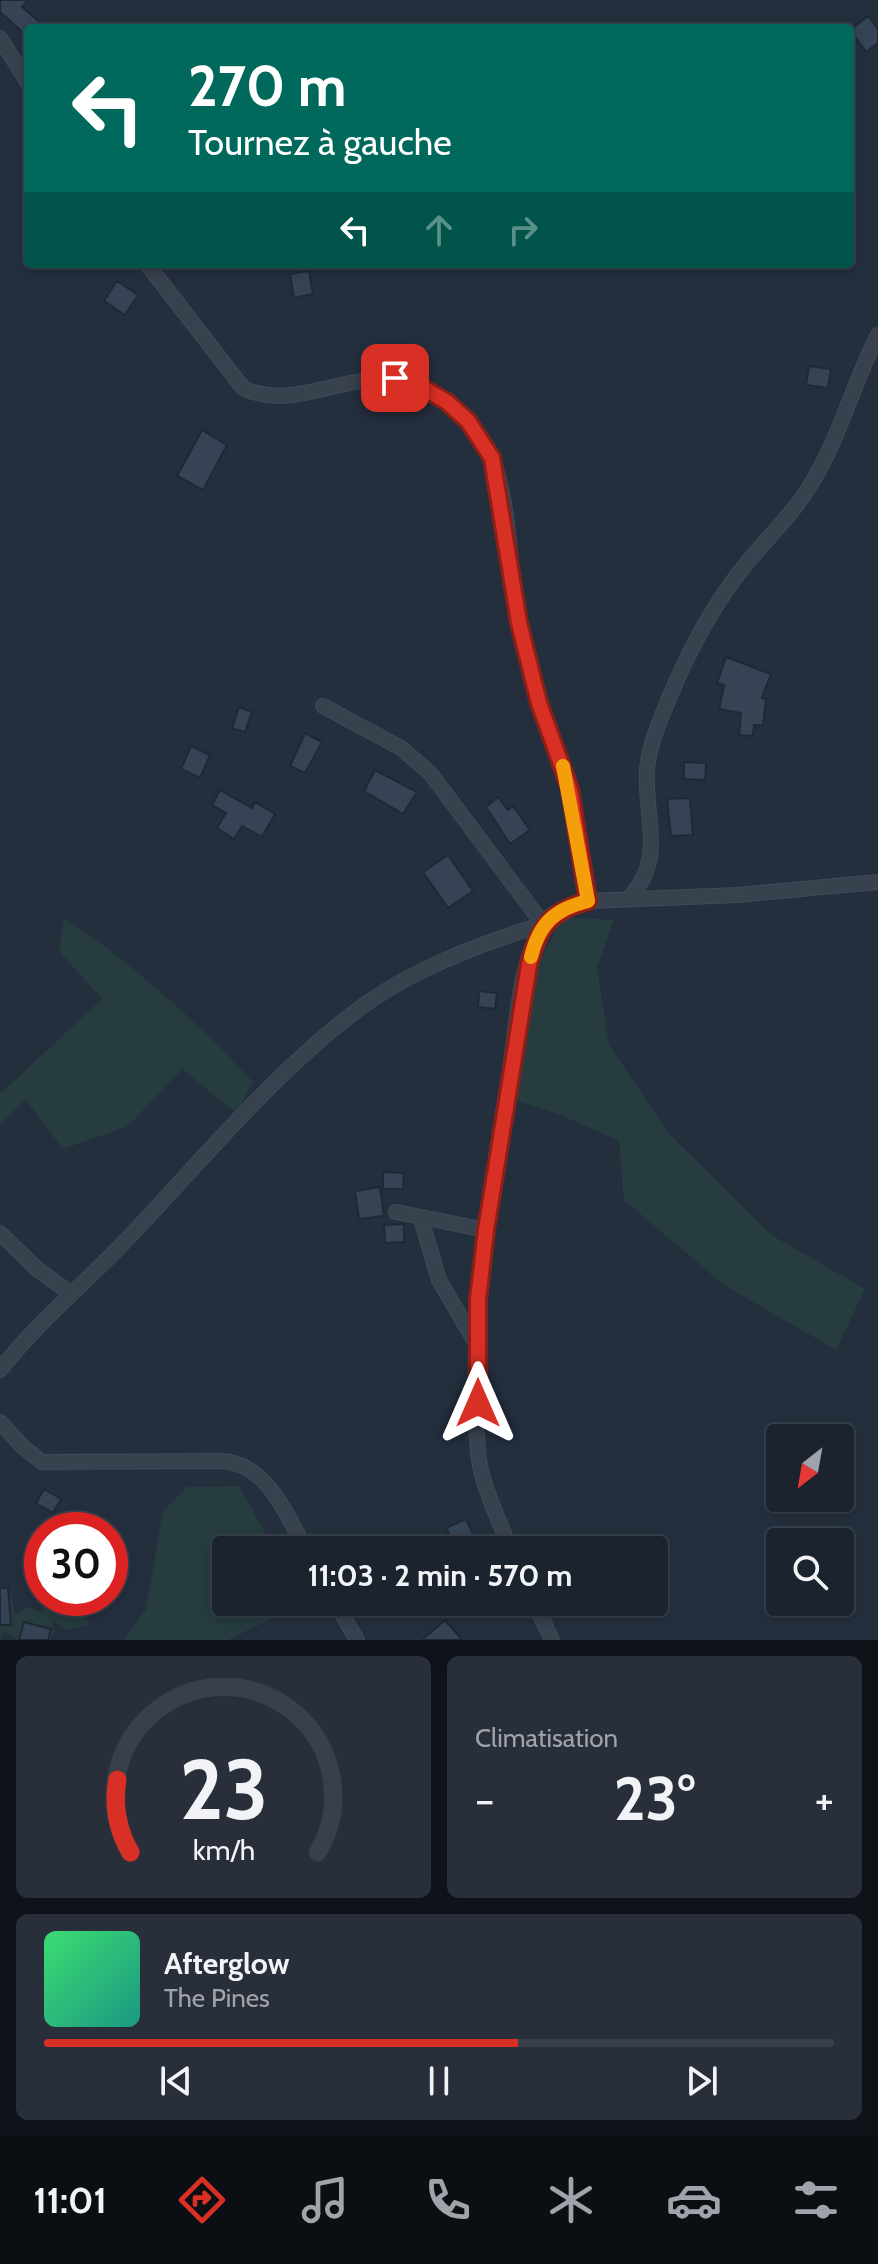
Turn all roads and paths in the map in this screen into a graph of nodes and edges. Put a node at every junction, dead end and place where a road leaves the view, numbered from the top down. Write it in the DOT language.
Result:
graph roads {
  1 [pos="0,38"];
  2 [pos="24,77"];
  3 [pos="150,268"];
  4 [pos="878,335"];
  5 [pos="323,706"];
  6 [pos="878,882"];
  7 [pos="630,897"];
  8 [pos="588,901"];
  9 [pos="543,924"];
  10 [pos="396,1212"];
  11 [pos="421,1219"];
  12 [pos="486,1230"];
  13 [pos="0,1233"];
  14 [pos="70,1293"];
  15 [pos="478,1347"];
  16 [pos="0,1370"];
  17 [pos="0,1422"];
  18 [pos="298,1536"];
  19 [pos="506,1536"];
  20 [pos="343,1616"];
  21 [pos="541,1616"];
  22 [pos="357,1640"];
  23 [pos="552,1640"];
  1 -- 2 [label="street"];
  3 -- 8 [label="street"];
  4 -- 7 [label="street"];
  5 -- 9 [label="street"];
  6 -- 7 [label="street"];
  7 -- 8 [label="street"];
  8 -- 9 [label="street"];
  9 -- 12 [label="street"];
  9 -- 14 [label="street"];
  10 -- 11 [label="street"];
  11 -- 12 [label="street"];
  11 -- 15 [label="street"];
  12 -- 15 [label="street"];
  13 -- 14 [label="street"];
  14 -- 16 [label="street"];
  15 -- 19 [label="street"];
  17 -- 18 [label="street"];
  20 -- 22 [label="street"];
  21 -- 23 [label="street"];
}
